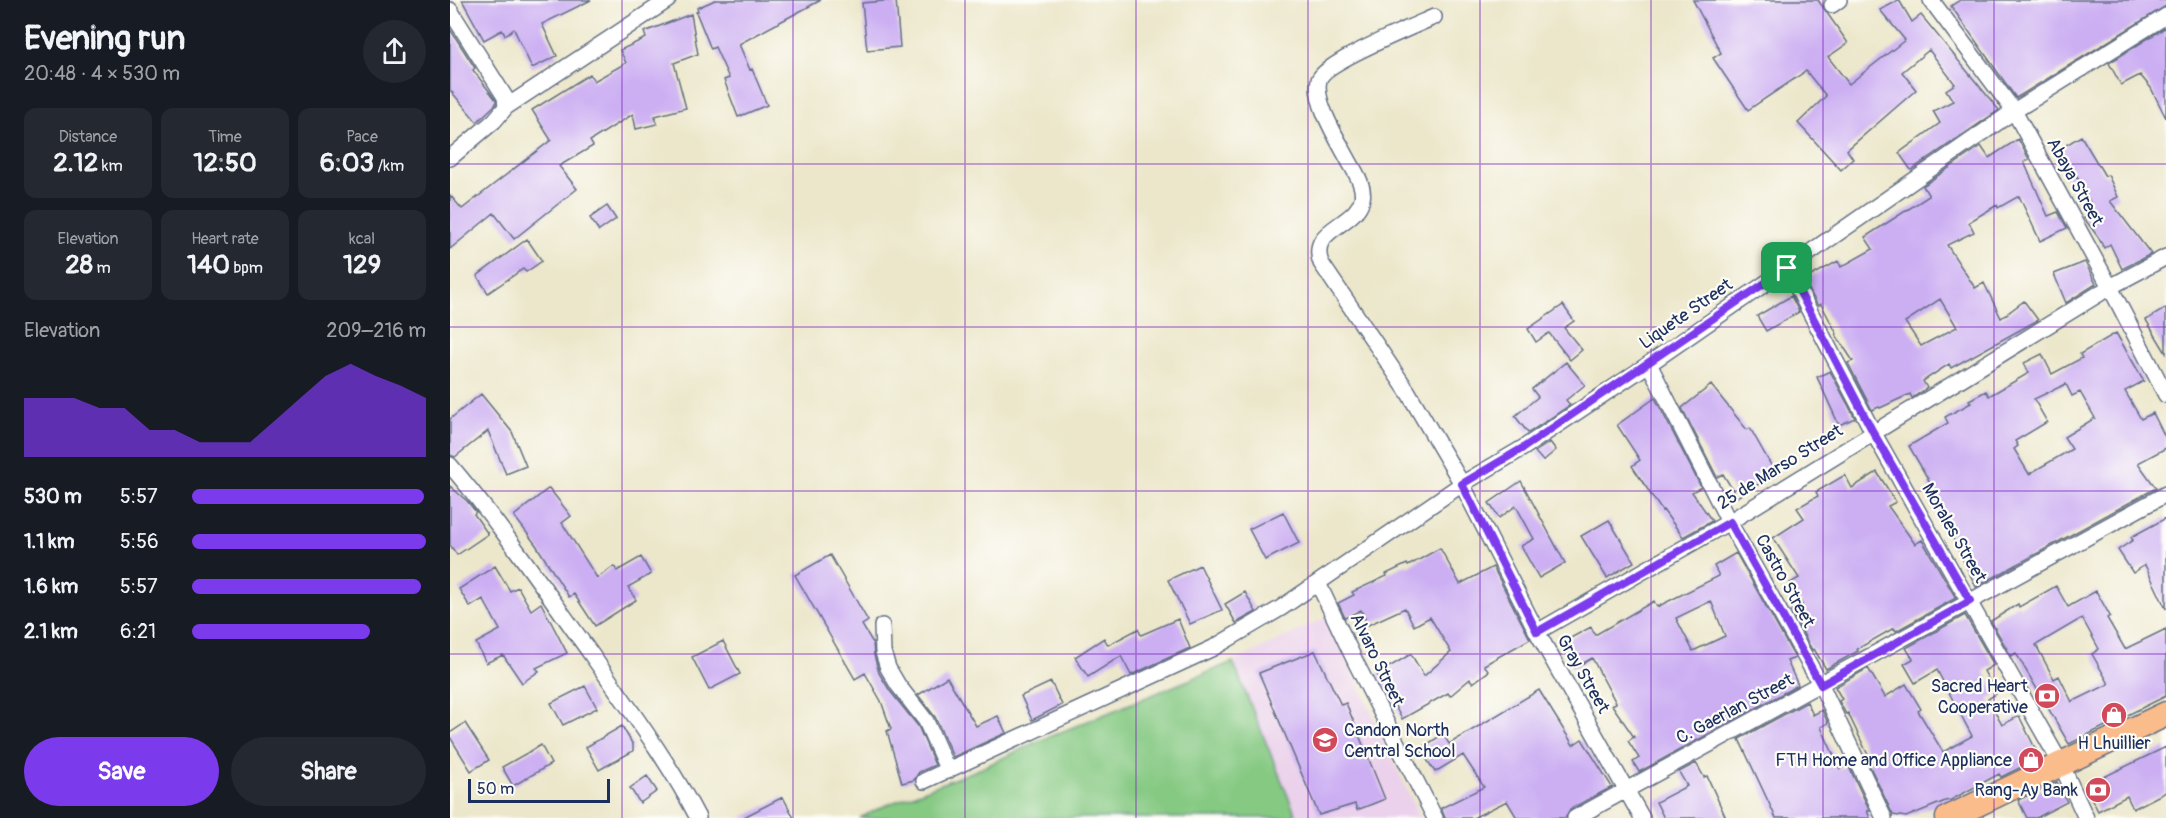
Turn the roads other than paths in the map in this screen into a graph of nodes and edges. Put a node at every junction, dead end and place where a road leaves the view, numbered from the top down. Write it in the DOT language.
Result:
graph roads {
  1 [pos="668,0"];
  2 [pos="1931,0"];
  3 [pos="450,10"];
  4 [pos="2166,16"];
  5 [pos="1434,17"];
  6 [pos="506,106"];
  7 [pos="2014,111"];
  8 [pos="450,158"];
  9 [pos="2166,257"];
  10 [pos="1787,268"];
  11 [pos="2110,287"];
  12 [pos="1649,364"];
  13 [pos="2166,395"];
  14 [pos="1873,432"];
  15 [pos="450,465"];
  16 [pos="1462,484"];
  17 [pos="2166,494"];
  18 [pos="1730,522"];
  19 [pos="1318,583"];
  20 [pos="1970,601"];
  21 [pos="882,626"];
  22 [pos="1537,632"];
  23 [pos="1821,685"];
  24 [pos="2166,714"];
  25 [pos="2061,765"];
  26 [pos="948,771"];
  27 [pos="924,781"];
  28 [pos="1626,790"];
  29 [pos="698,818"];
  30 [pos="1435,818"];
  31 [pos="1575,818"];
  32 [pos="1642,818"];
  33 [pos="1884,818"];
  34 [pos="1947,818"];
  35 [pos="2086,818"];
  1 -- 6 [label="street"];
  2 -- 7 [label="street, Abaya Street"];
  3 -- 6 [label="street"];
  4 -- 7 [label="street, Liquete Street"];
  5 -- 16 [label="street, Gray Street"];
  6 -- 8 [label="street"];
  7 -- 10 [label="street, Liquete Street"];
  7 -- 11 [label="street, Abaya Street"];
  9 -- 11 [label="street, 25 de Marso Street"];
  10 -- 12 [label="street, Liquete Street"];
  10 -- 14 [label="street, Morales Street"];
  11 -- 13 [label="street, Abaya Street"];
  11 -- 14 [label="street, 25 de Marso Street"];
  12 -- 16 [label="street, Liquete Street"];
  12 -- 18 [label="street, Castro Street"];
  14 -- 18 [label="street, 25 de Marso Street"];
  14 -- 20 [label="street, Morales Street"];
  15 -- 29 [label="street"];
  16 -- 19 [label="street, Liquete Street"];
  16 -- 22 [label="street, Gray Street"];
  17 -- 20 [label="street, C. Gaerlan Street"];
  18 -- 22 [label="street, 25 de Marso Street"];
  18 -- 23 [label="street, Castro Street"];
  19 -- 26 [label="street, Liquete Street"];
  19 -- 30 [label="street, Alvaro Street"];
  20 -- 23 [label="street, C. Gaerlan Street"];
  20 -- 25 [label="street, Morales Street"];
  21 -- 26 [label="street"];
  22 -- 28 [label="street, Gray Street"];
  23 -- 28 [label="street, C. Gaerlan Street"];
  23 -- 33 [label="street, Castro Street"];
  24 -- 25 [label="main road"];
  25 -- 34 [label="main road"];
  25 -- 35 [label="street, Morales Street"];
  26 -- 27 [label="street, Liquete Street"];
  28 -- 31 [label="street, C. Gaerlan Street"];
  28 -- 32 [label="street, Gray Street"];
}
